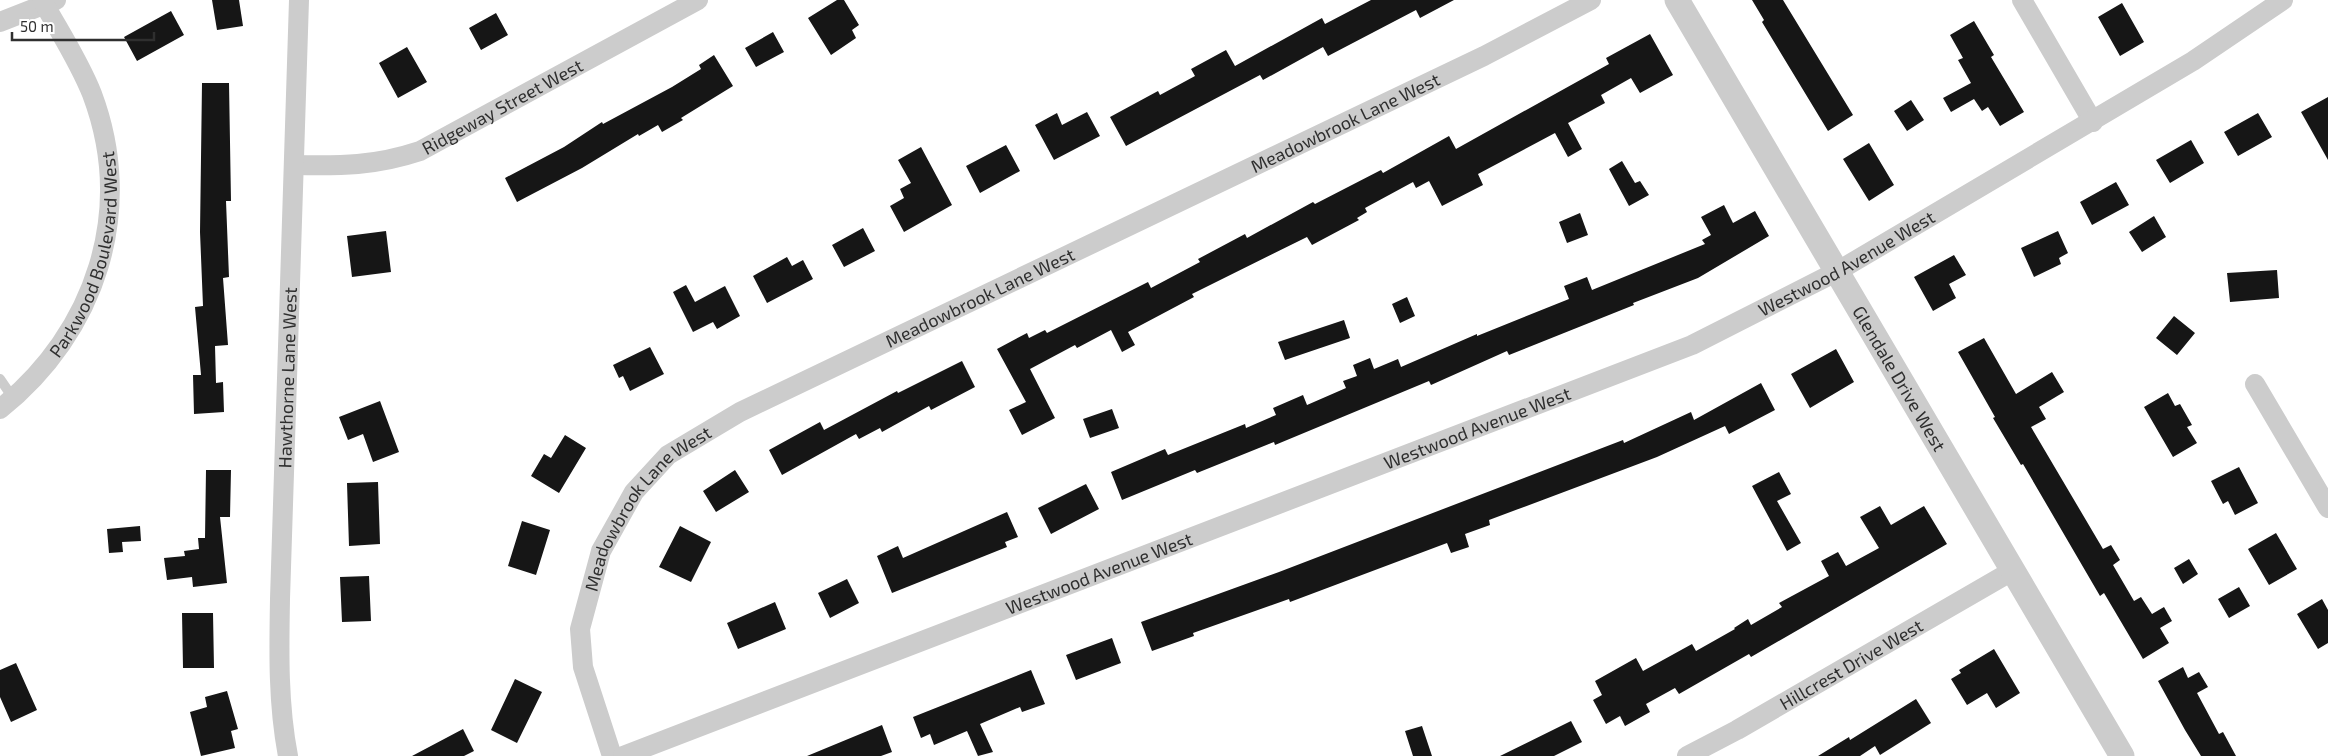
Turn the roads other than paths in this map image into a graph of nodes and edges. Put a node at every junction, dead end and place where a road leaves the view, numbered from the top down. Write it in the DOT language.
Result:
graph roads {
  1 [pos="299,0"];
  2 [pos="698,0"];
  3 [pos="1591,0"];
  4 [pos="1677,0"];
  5 [pos="2022,0"];
  6 [pos="2283,0"];
  7 [pos="48,2"];
  8 [pos="0,22"];
  9 [pos="2093,122"];
  10 [pos="294,165"];
  11 [pos="1838,271"];
  12 [pos="0,379"];
  13 [pos="2255,384"];
  14 [pos="6,403"];
  15 [pos="2328,508"];
  16 [pos="2012,571"];
  17 [pos="288,756"];
  18 [pos="612,756"];
  19 [pos="623,756"];
  20 [pos="1687,756"];
  21 [pos="2122,756"];
  1 -- 10 [label="street, Hawthorne Lane West"];
  2 -- 10 [label="street, Ridgeway Street West"];
  3 -- 18 [label="street, Meadowbrook Lane West"];
  4 -- 11 [label="street, Glendale Drive West"];
  5 -- 9 [label="street"];
  6 -- 9 [label="street, Westwood Avenue West"];
  7 -- 8 [label="street"];
  7 -- 14 [label="street, Parkwood Boulevard West"];
  9 -- 11 [label="street, Westwood Avenue West"];
  10 -- 17 [label="street, Hawthorne Lane West"];
  11 -- 16 [label="street, Glendale Drive West"];
  11 -- 19 [label="street, Westwood Avenue West"];
  12 -- 14 [label="lane"];
  13 -- 15 [label="street"];
  16 -- 20 [label="street, Hillcrest Drive West"];
  16 -- 21 [label="street, Glendale Drive West"];
}
